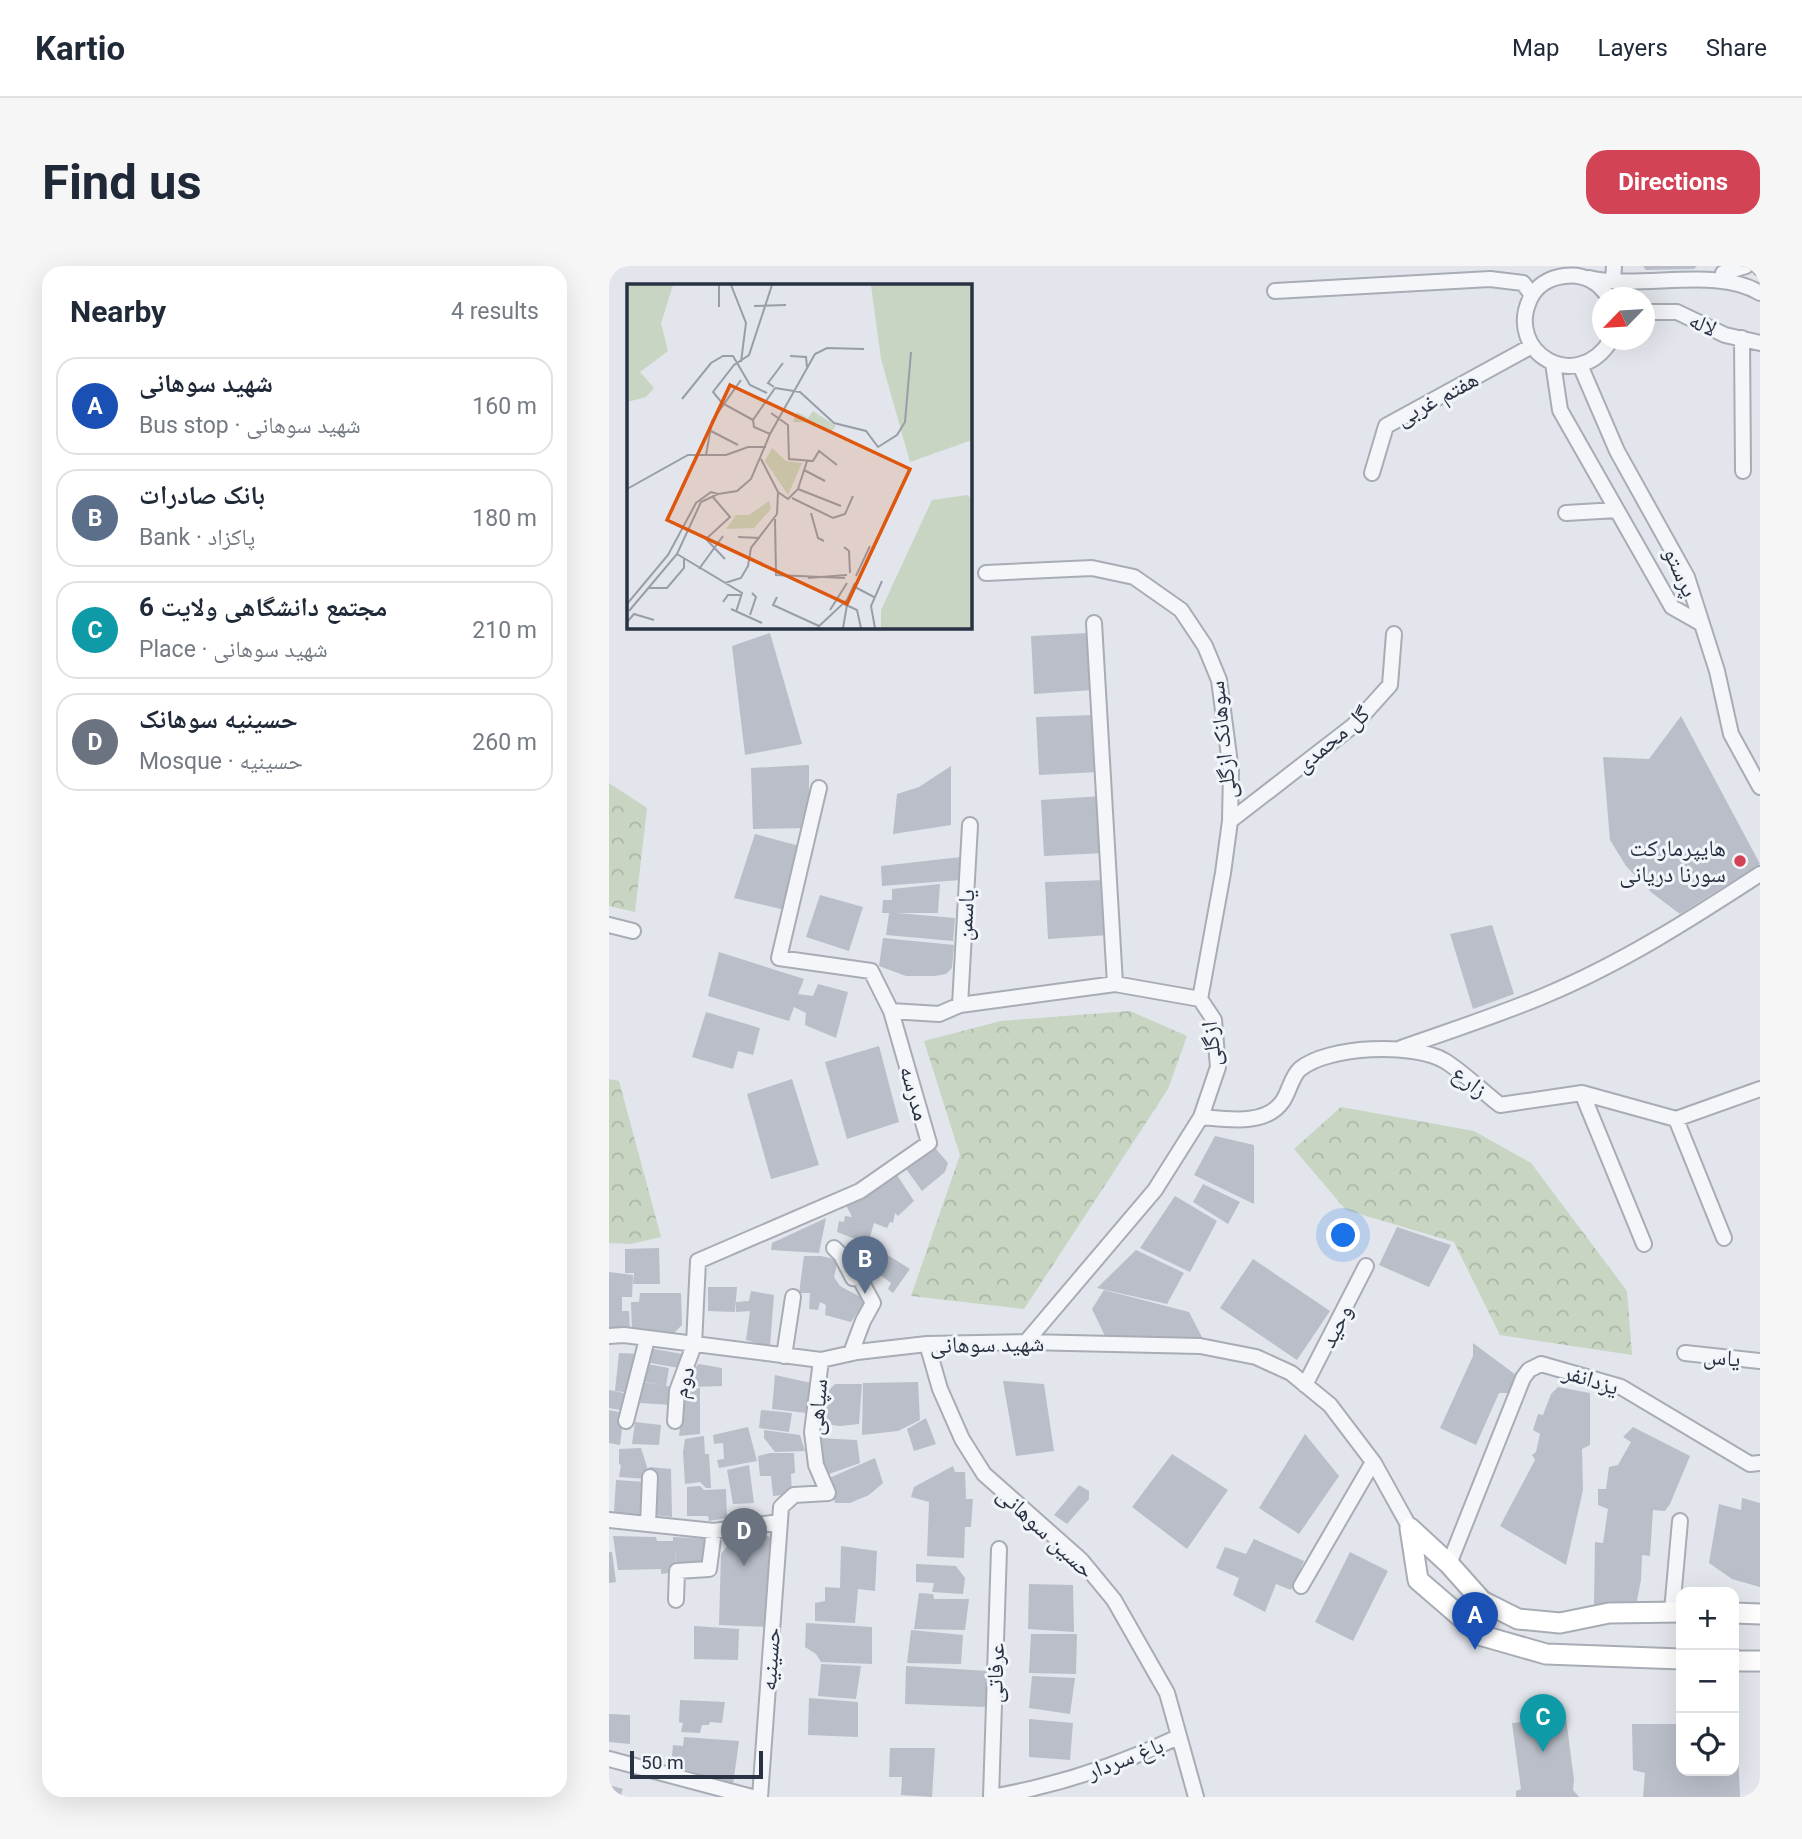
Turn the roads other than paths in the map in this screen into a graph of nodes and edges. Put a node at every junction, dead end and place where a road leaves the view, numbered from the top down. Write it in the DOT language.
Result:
graph roads {
  1 [pos="1746,266"];
  2 [pos="1614,273"];
  3 [pos="1721,273"];
  4 [pos="1585,277"];
  5 [pos="1600,287"];
  6 [pos="1275,291"];
  7 [pos="1760,293"];
  8 [pos="1532,295"];
  9 [pos="1655,312"];
  10 [pos="1742,338"];
  11 [pos="1760,342"];
  12 [pos="1532,346"];
  13 [pos="1605,350"];
  14 [pos="1553,363"];
  15 [pos="1580,365"];
  16 [pos="1743,471"];
  17 [pos="1372,473"];
  18 [pos="1617,510"];
  19 [pos="1566,513"];
  20 [pos="986,573"];
  21 [pos="1094,623"];
  22 [pos="1702,624"];
  23 [pos="1394,634"];
  24 [pos="1760,787"];
  25 [pos="819,788"];
  26 [pos="1230,821"];
  27 [pos="970,825"];
  28 [pos="1760,874"];
  29 [pos="609,925"];
  30 [pos="633,931"];
  31 [pos="1115,984"];
  32 [pos="1200,999"];
  33 [pos="960,1005"];
  34 [pos="891,1011"];
  35 [pos="1401,1048"];
  36 [pos="1760,1089"];
  37 [pos="1582,1093"];
  38 [pos="1201,1117"];
  39 [pos="1676,1119"];
  40 [pos="1724,1238"];
  41 [pos="1644,1244"];
  42 [pos="834,1248"];
  43 [pos="1366,1266"];
  44 [pos="793,1297"];
  45 [pos="609,1336"];
  46 [pos="647,1339"];
  47 [pos="1027,1342"];
  48 [pos="694,1345"];
  49 [pos="927,1345"];
  50 [pos="851,1353"];
  51 [pos="1685,1353"];
  52 [pos="783,1356"];
  53 [pos="821,1360"];
  54 [pos="1760,1361"];
  55 [pos="1305,1385"];
  56 [pos="675,1421"];
  57 [pos="626,1422"];
  58 [pos="1373,1462"];
  59 [pos="1760,1463"];
  60 [pos="650,1477"];
  61 [pos="828,1493"];
  62 [pos="609,1520"];
  63 [pos="1680,1521"];
  64 [pos="779,1522"];
  65 [pos="648,1524"];
  66 [pos="1411,1528"];
  67 [pos="714,1531"];
  68 [pos="999,1549"];
  69 [pos="1448,1564"];
  70 [pos="1301,1586"];
  71 [pos="1677,1587"];
  72 [pos="676,1600"];
  73 [pos="1676,1611"];
  74 [pos="1739,1613"];
  75 [pos="1760,1614"];
  76 [pos="1676,1659"];
  77 [pos="1739,1661"];
  78 [pos="1760,1661"];
  79 [pos="1178,1737"];
  80 [pos="609,1759"];
  81 [pos="753,1797"];
  82 [pos="760,1797"];
  83 [pos="991,1797"];
  84 [pos="1196,1797"];
  1 -- 3 [label="street"];
  2 -- 3 [label="street, لاله"];
  2 -- 4 [label="street, لاله"];
  3 -- 7 [label="street, لاله"];
  4 -- 5 [label="street"];
  4 -- 8 [label="street, لاله"];
  6 -- 8 [label="street"];
  8 -- 12 [label="street"];
  9 -- 10 [label="street, لاله"];
  10 -- 11 [label="street, لاله"];
  10 -- 16 [label="street"];
  12 -- 14 [label="street"];
  12 -- 17 [label="street, هفتم غربی"];
  13 -- 15 [label="street"];
  14 -- 15 [label="street"];
  14 -- 18 [label="street"];
  15 -- 22 [label="street, پرستو"];
  18 -- 19 [label="street"];
  18 -- 22 [label="street"];
  20 -- 26 [label="street, سوهانک ازگلی"];
  21 -- 31 [label="street"];
  22 -- 24 [label="street, پرستو"];
  23 -- 26 [label="street, گل محمدی"];
  25 -- 34 [label="street, مدرسه"];
  26 -- 32 [label="street, سوهانک ازگلی"];
  27 -- 33 [label="street, یاسمن"];
  28 -- 35 [label="street"];
  29 -- 30 [label="street"];
  31 -- 32 [label="street, ازگلی"];
  31 -- 33 [label="street, ازگلی"];
  32 -- 38 [label="street, ازگلی"];
  33 -- 34 [label="street, ازگلی"];
  34 -- 48 [label="street, مدرسه"];
  35 -- 37 [label="street, زارع"];
  35 -- 38 [label="street, زارع"];
  36 -- 39 [label="street"];
  37 -- 39 [label="street, زارع"];
  37 -- 41 [label="street"];
  38 -- 47 [label="street, ازگلی"];
  39 -- 40 [label="street"];
  42 -- 50 [label="street"];
  43 -- 55 [label="street, وحید"];
  44 -- 52 [label="street"];
  45 -- 46 [label="street, شهید سوهانی"];
  46 -- 48 [label="street, شهید سوهانی"];
  46 -- 57 [label="street"];
  47 -- 49 [label="street, شهید سوهانی"];
  47 -- 55 [label="street, شهید سوهانی"];
  48 -- 52 [label="street, شهید سوهانی"];
  48 -- 56 [label="street, دوم"];
  49 -- 50 [label="street, شهید سوهانی"];
  49 -- 79 [label="street, حسین سوهانی"];
  50 -- 53 [label="street, شهید سوهانی"];
  51 -- 54 [label="street, یاس"];
  52 -- 53 [label="street, شهید سوهانی"];
  53 -- 61 [label="street, سپاهی"];
  55 -- 58 [label="street, شهید سوهانی"];
  58 -- 66 [label="street, شهید سوهانی"];
  58 -- 70 [label="street"];
  59 -- 69 [label="street, یزدانفر"];
  60 -- 65 [label="street"];
  61 -- 64 [label="street, حسینیه"];
  62 -- 65 [label="street"];
  63 -- 71 [label="street"];
  64 -- 67 [label="street"];
  64 -- 82 [label="street, حسینیه"];
  65 -- 67 [label="street"];
  66 -- 69 [label="main road, شهید سوهانی"];
  66 -- 76 [label="main road, شهید سوهانی"];
  67 -- 72 [label="street"];
  68 -- 83 [label="street, عرفاتی"];
  69 -- 73 [label="main road, شهید سوهانی"];
  74 -- 75 [label="main road"];
  77 -- 78 [label="main road"];
  79 -- 83 [label="street, باغ سردار"];
  79 -- 84 [label="street, حسین سوهانی"];
  80 -- 81 [label="street"];
}
